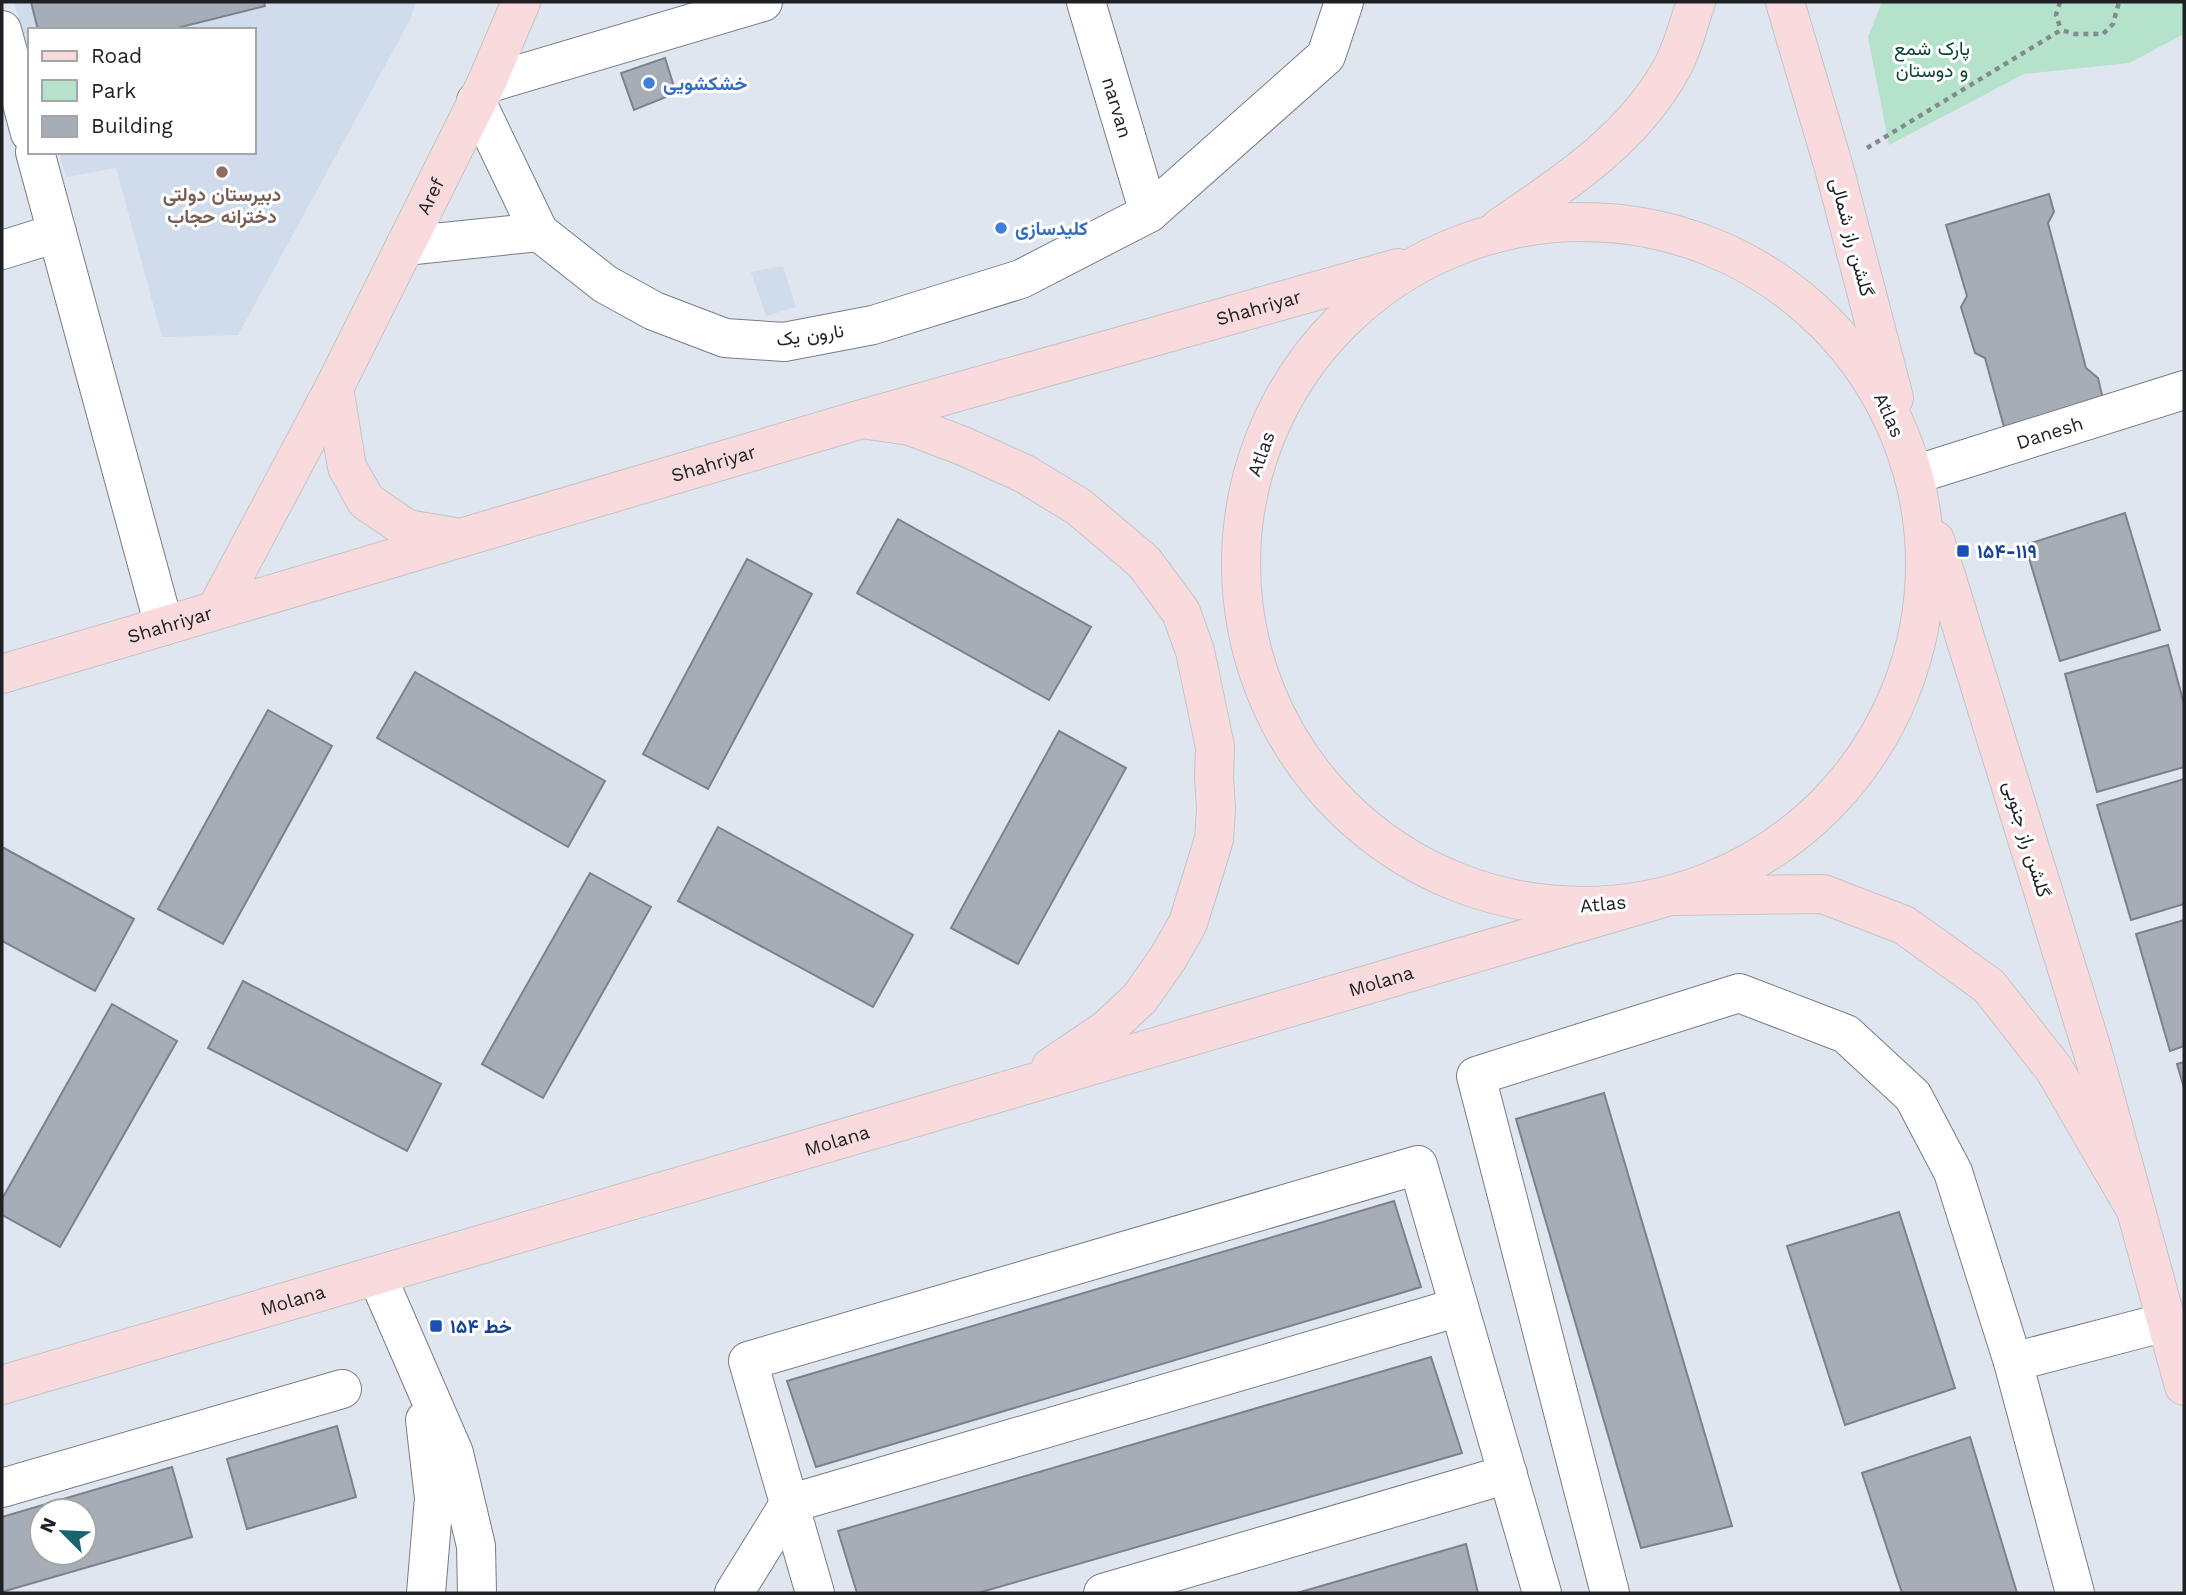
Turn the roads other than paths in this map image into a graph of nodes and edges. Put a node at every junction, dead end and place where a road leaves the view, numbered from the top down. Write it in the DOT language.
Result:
graph roads {
  1 [pos="522,2"];
  2 [pos="763,2"];
  3 [pos="1086,2"];
  4 [pos="1344,2"];
  5 [pos="1696,2"];
  6 [pos="1785,2"];
  7 [pos="2,30"];
  8 [pos="481,92"];
  9 [pos="28,126"];
  10 [pos="36,154"];
  11 [pos="1149,214"];
  12 [pos="1495,231"];
  13 [pos="539,232"];
  14 [pos="57,233"];
  15 [pos="405,246"];
  16 [pos="2,250"];
  17 [pos="1427,259"];
  18 [pos="334,388"];
  19 [pos="2184,390"];
  20 [pos="862,419"];
  21 [pos="1914,475"];
  22 [pos="460,538"];
  23 [pos="216,610"];
  24 [pos="164,626"];
  25 [pos="2,674"];
  26 [pos="1670,896"];
  27 [pos="1023,1086"];
  28 [pos="2133,1205"];
  29 [pos="377,1276"];
  30 [pos="1459,1307"];
  31 [pos="2166,1322"];
  32 [pos="2013,1362"];
  33 [pos="419,1373"];
  34 [pos="2,1385"];
  35 [pos="2184,1386"];
  36 [pos="342,1389"];
  37 [pos="1508,1475"];
  38 [pos="2,1488"];
  39 [pos="789,1504"];
  40 [pos="426,1593"];
  41 [pos="477,1593"];
  42 [pos="734,1593"];
  43 [pos="816,1593"];
  44 [pos="1103,1593"];
  45 [pos="1542,1593"];
  46 [pos="1610,1593"];
  47 [pos="2075,1593"];
  1 -- 8 [label="main road, Aref"];
  2 -- 8 [label="street"];
  3 -- 11 [label="street, narvan"];
  4 -- 11 [label="street, نارون یک"];
  5 -- 12 [label="main road"];
  6 -- 21 [label="main road, گلشن راز شمالی"];
  7 -- 9 [label="street"];
  8 -- 13 [label="street, نارون یک"];
  8 -- 15 [label="main road, Aref"];
  10 -- 14 [label="street"];
  11 -- 13 [label="street, نارون یک"];
  12 -- 17 [label="main road, Atlas"];
  12 -- 21 [label="main road, Atlas"];
  13 -- 15 [label="street"];
  14 -- 16 [label="street"];
  14 -- 24 [label="street"];
  15 -- 18 [label="main road, Aref"];
  17 -- 20 [label="main road, Shahriyar"];
  17 -- 26 [label="main road, Atlas"];
  18 -- 22 [label="main road"];
  18 -- 23 [label="main road, Aref"];
  19 -- 21 [label="street, Danesh"];
  20 -- 22 [label="main road, Shahriyar"];
  20 -- 27 [label="main road"];
  21 -- 26 [label="main road, Atlas"];
  21 -- 28 [label="main road, گلشن راز جنوبی"];
  22 -- 23 [label="main road, Shahriyar"];
  23 -- 24 [label="main road, Shahriyar"];
  24 -- 25 [label="main road, Shahriyar"];
  26 -- 27 [label="main road, Molana"];
  26 -- 28 [label="main road, گلشن راز جنوبی"];
  27 -- 29 [label="main road, Molana"];
  28 -- 31 [label="main road, گلشن راز جنوبی"];
  29 -- 33 [label="street"];
  29 -- 34 [label="main road, Molana"];
  30 -- 37 [label="street"];
  30 -- 39 [label="street"];
  30 -- 39 [label="street"];
  31 -- 32 [label="street"];
  31 -- 35 [label="main road, گلشن راز جنوبی"];
  32 -- 46 [label="street"];
  32 -- 47 [label="street"];
  33 -- 40 [label="street"];
  33 -- 41 [label="street"];
  36 -- 38 [label="street"];
  37 -- 44 [label="street"];
  37 -- 45 [label="street"];
  39 -- 42 [label="street"];
  39 -- 43 [label="street"];
}
